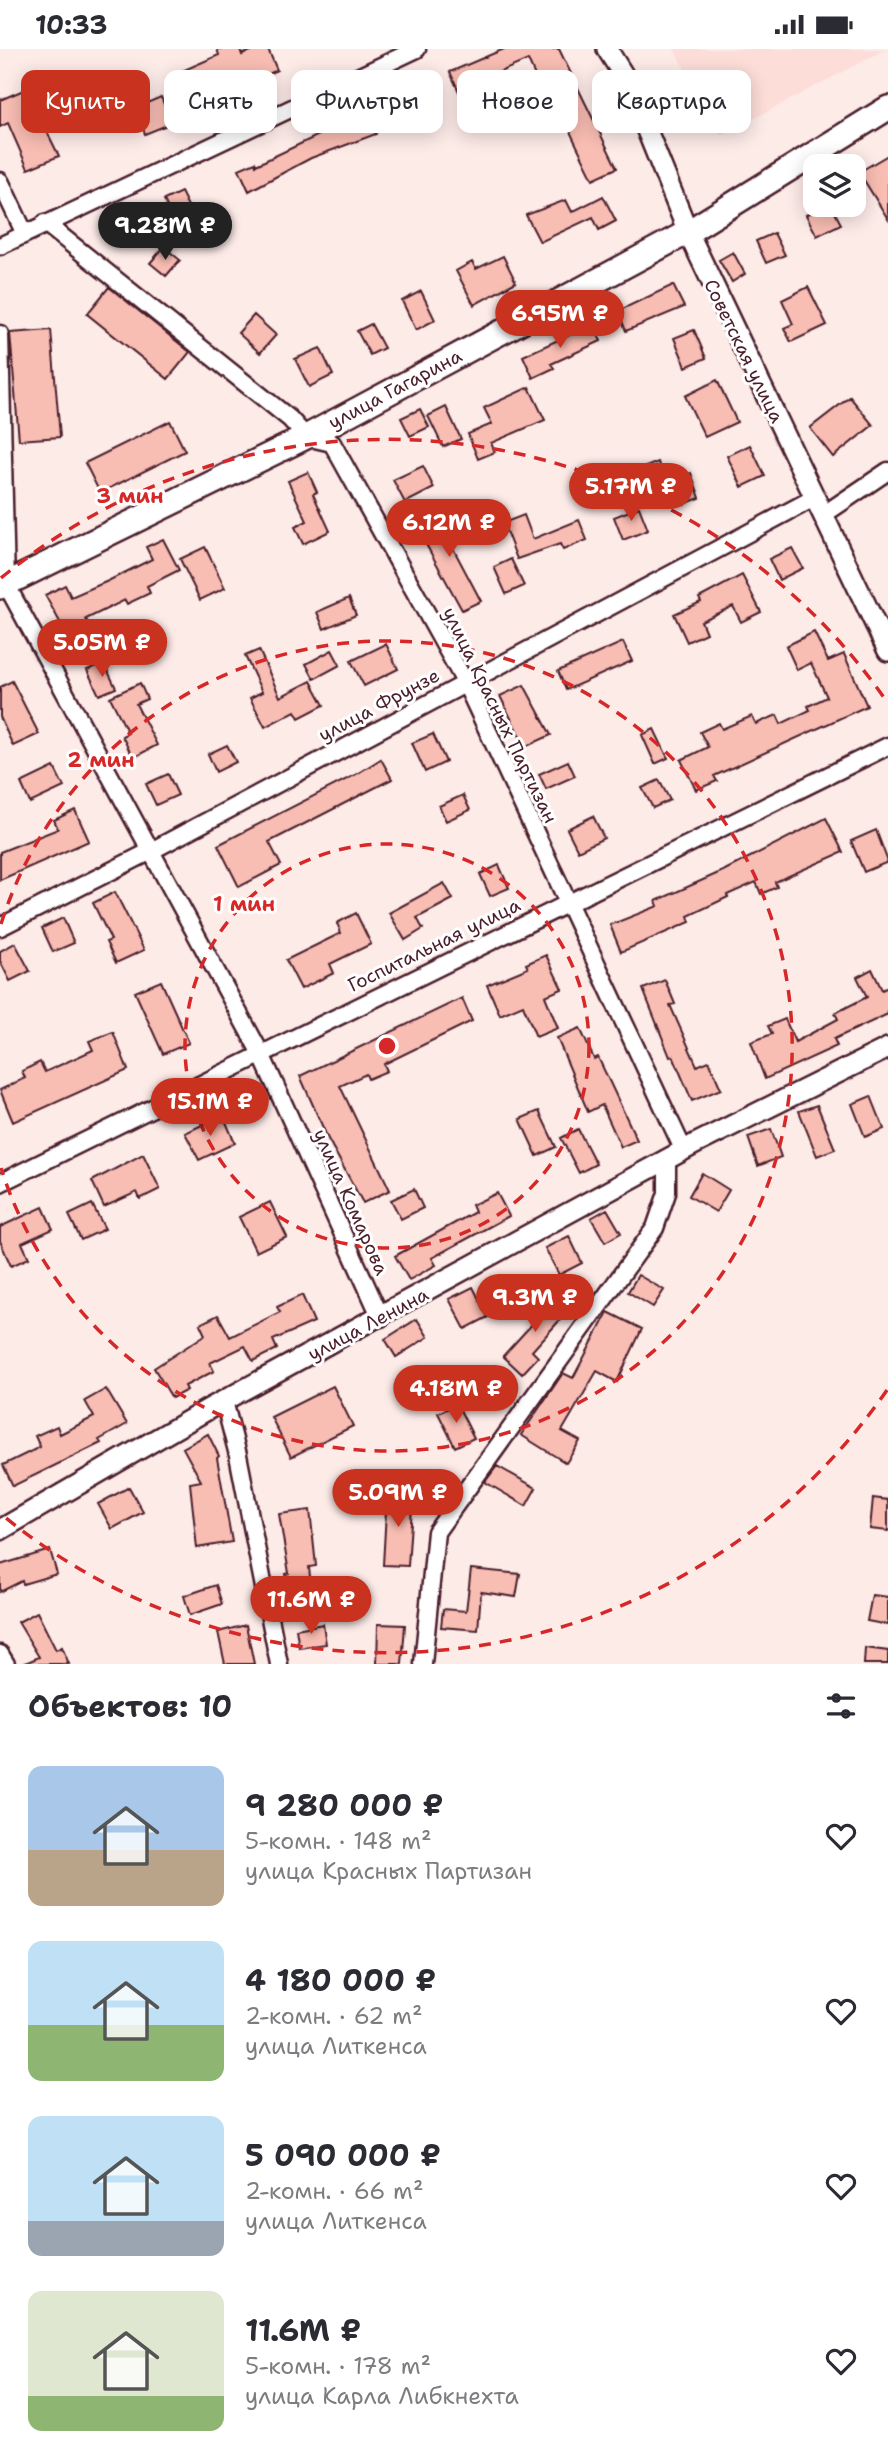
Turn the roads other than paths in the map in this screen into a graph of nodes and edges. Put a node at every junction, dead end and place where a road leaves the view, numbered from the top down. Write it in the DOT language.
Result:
graph roads {
  1 [pos="417,49"];
  2 [pos="607,49"];
  3 [pos="888,108"];
  4 [pos="0,181"];
  5 [pos="45,223"];
  6 [pos="688,232"];
  7 [pos="25,234"];
  8 [pos="0,246"];
  9 [pos="0,334"];
  10 [pos="306,437"];
  11 [pos="888,471"];
  12 [pos="818,507"];
  13 [pos="3,586"];
  14 [pos="888,651"];
  15 [pos="465,682"];
  16 [pos="888,746"];
  17 [pos="151,852"];
  18 [pos="568,903"];
  19 [pos="0,927"];
  20 [pos="888,1048"];
  21 [pos="261,1054"];
  22 [pos="684,1151"];
  23 [pos="667,1161"];
  24 [pos="0,1183"];
  25 [pos="381,1318"];
  26 [pos="224,1401"];
  27 [pos="0,1530"];
  28 [pos="0,1654"];
  29 [pos="6,1664"];
  30 [pos="279,1664"];
  31 [pos="423,1664"];
  1 -- 5 [label="street"];
  2 -- 6 [label="street, Советская улица"];
  3 -- 6 [label="main road, улица Гагарина"];
  4 -- 7 [label="street"];
  5 -- 7 [label="street"];
  5 -- 10 [label="street, улица Красных Партизан"];
  6 -- 10 [label="main road, улица Гагарина"];
  6 -- 12 [label="street, Советская улица"];
  7 -- 8 [label="street"];
  9 -- 13 [label="street, улица Комарова"];
  10 -- 13 [label="main road, улица Гагарина"];
  10 -- 15 [label="street, улица Красных Партизан"];
  11 -- 12 [label="street, улица Фрунзе"];
  12 -- 14 [label="street, Советская улица"];
  12 -- 15 [label="street, улица Фрунзе"];
  13 -- 17 [label="street, улица Комарова"];
  15 -- 17 [label="street, улица Фрунзе"];
  15 -- 18 [label="street, улица Красных Партизан"];
  16 -- 18 [label="street, Госпитальная улица"];
  17 -- 19 [label="street, улица Фрунзе"];
  17 -- 21 [label="street, улица Комарова"];
  18 -- 21 [label="street, Госпитальная улица"];
  18 -- 22 [label="street, улица Красных Партизан"];
  20 -- 22 [label="street, улица Ленина"];
  21 -- 24 [label="street, Госпитальная улица"];
  21 -- 25 [label="street, улица Комарова"];
  22 -- 23 [label="street, улица Ленина"];
  23 -- 25 [label="street, улица Ленина"];
  23 -- 31 [label="street"];
  25 -- 26 [label="street, улица Ленина"];
  26 -- 27 [label="street, улица Ленина"];
  26 -- 30 [label="street"];
  28 -- 29 [label="street"];
}
